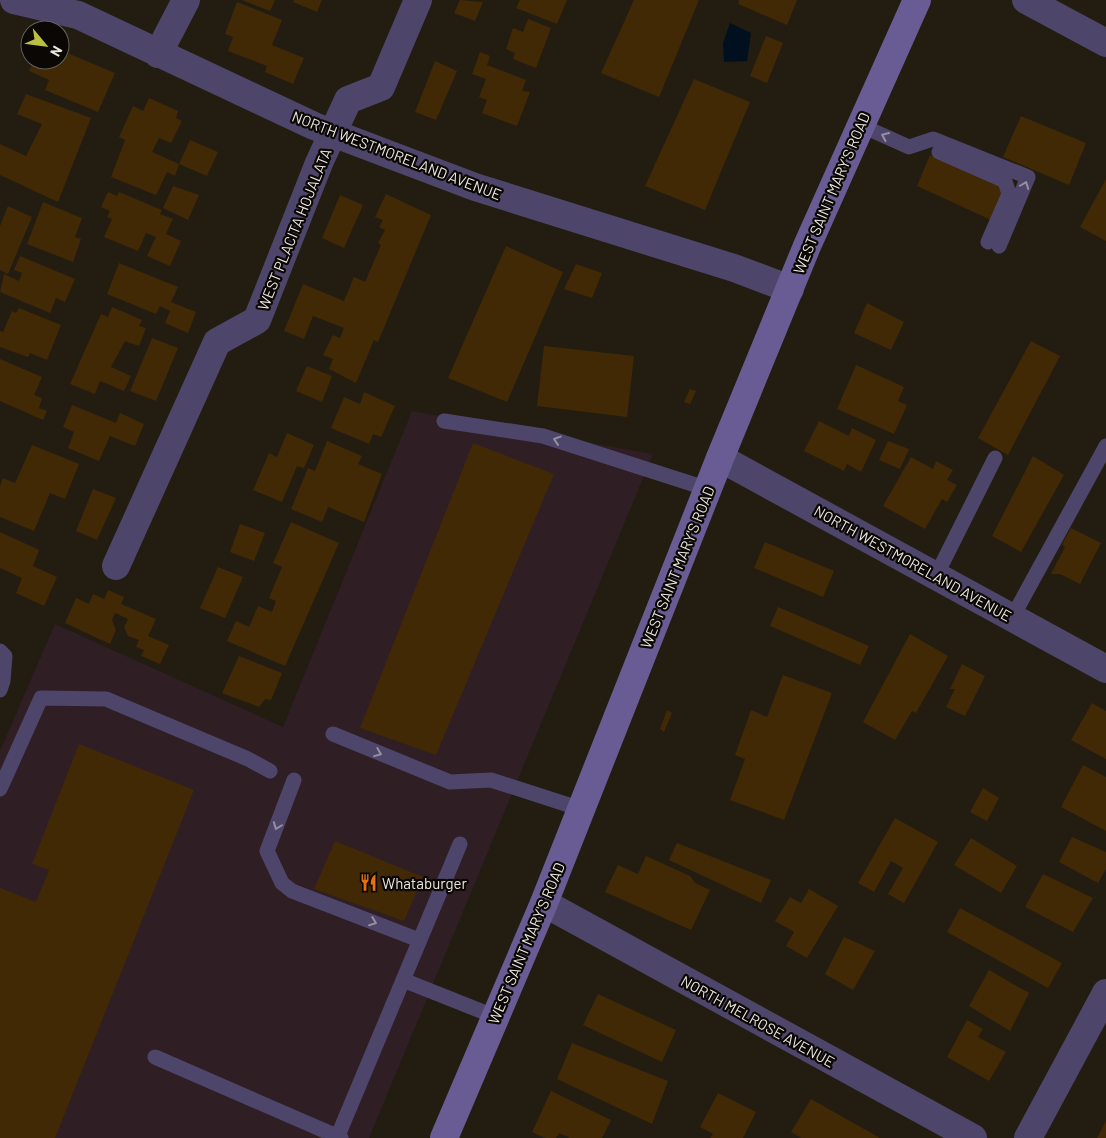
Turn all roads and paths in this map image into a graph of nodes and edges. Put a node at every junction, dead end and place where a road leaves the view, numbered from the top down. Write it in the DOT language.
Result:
graph roads {
  1 [pos="186,0"];
  2 [pos="418,0"];
  3 [pos="917,0"];
  4 [pos="1026,0"];
  5 [pos="21,1"];
  6 [pos="1106,44"];
  7 [pos="158,54"];
  8 [pos="860,125"];
  9 [pos="334,133"];
  10 [pos="920,144"];
  11 [pos="790,289"];
  12 [pos="444,421"];
  13 [pos="1106,446"];
  14 [pos="720,458"];
  15 [pos="996,458"];
  16 [pos="708,489"];
  17 [pos="116,566"];
  18 [pos="936,576"];
  19 [pos="1012,618"];
  20 [pos="0,651"];
  21 [pos="1106,669"];
  22 [pos="0,690"];
  23 [pos="333,734"];
  24 [pos="270,771"];
  25 [pos="294,780"];
  26 [pos="0,789"];
  27 [pos="581,809"];
  28 [pos="460,844"];
  29 [pos="544,903"];
  30 [pos="419,940"];
  31 [pos="402,980"];
  32 [pos="1106,993"];
  33 [pos="496,1017"];
  34 [pos="155,1057"];
  35 [pos="339,1138"];
  36 [pos="444,1138"];
  37 [pos="973,1138"];
  38 [pos="1028,1138"];
  1 -- 7 [label="street"];
  2 -- 9 [label="street, WEST PLACITA HOJALATA"];
  3 -- 8 [label="main road, WEST SAINT MARY'S ROAD"];
  4 -- 6 [label="street"];
  5 -- 7 [label="street, NORTH WESTMORELAND AVENUE"];
  7 -- 9 [label="street, NORTH WESTMORELAND AVENUE"];
  10 -- 8 [label="lane, one-way"];
  8 -- 11 [label="main road, WEST SAINT MARY'S ROAD"];
  9 -- 11 [label="street, NORTH WESTMORELAND AVENUE"];
  9 -- 17 [label="street, WEST PLACITA HOJALATA"];
  10 -- 10 [label="lane, one-way"];
  11 -- 14 [label="main road, WEST SAINT MARY'S ROAD"];
  16 -- 12 [label="lane, one-way"];
  13 -- 19 [label="lane"];
  14 -- 16 [label="main road, WEST SAINT MARY'S ROAD"];
  14 -- 18 [label="street, NORTH WESTMORELAND AVENUE"];
  15 -- 18 [label="lane"];
  16 -- 27 [label="main road, WEST SAINT MARY'S ROAD"];
  18 -- 19 [label="street, NORTH WESTMORELAND AVENUE"];
  19 -- 21 [label="street, NORTH WESTMORELAND AVENUE"];
  20 -- 22 [label="lane"];
  23 -- 27 [label="lane, one-way"];
  24 -- 26 [label="lane"];
  25 -- 30 [label="lane, one-way"];
  27 -- 29 [label="main road, WEST SAINT MARY'S ROAD"];
  28 -- 30 [label="lane"];
  29 -- 33 [label="main road, WEST SAINT MARY'S ROAD"];
  29 -- 37 [label="street, NORTH MELROSE AVENUE"];
  30 -- 31 [label="lane"];
  31 -- 33 [label="lane"];
  31 -- 35 [label="lane"];
  32 -- 38 [label="street"];
  33 -- 36 [label="main road, WEST SAINT MARY'S ROAD"];
  34 -- 35 [label="lane"];
}
